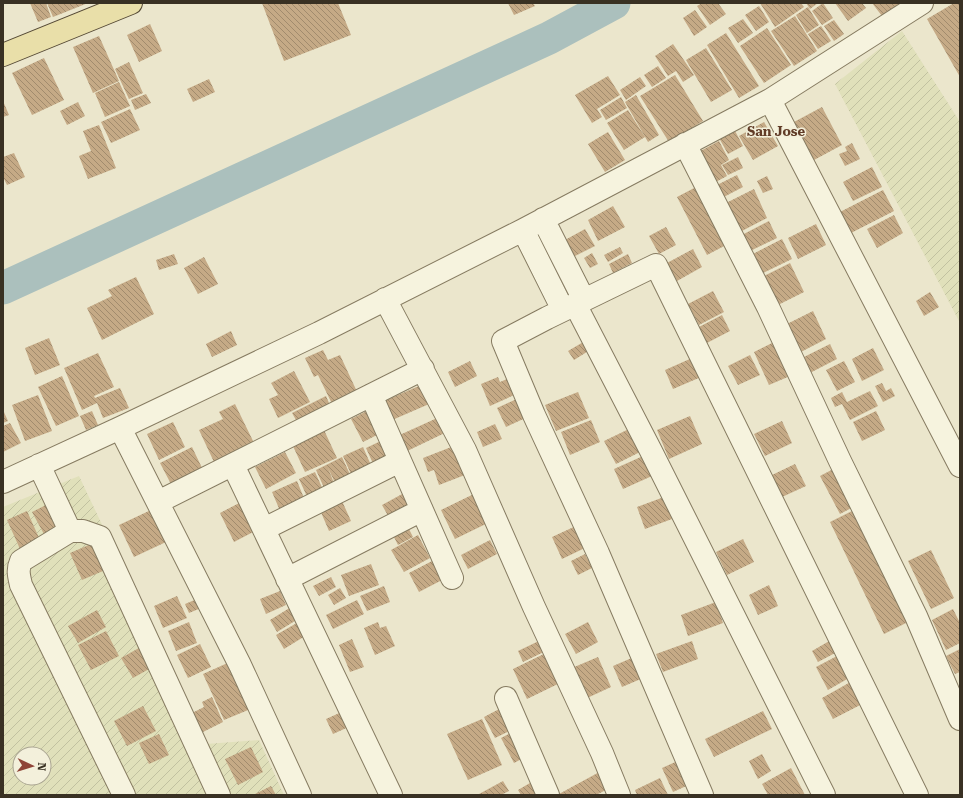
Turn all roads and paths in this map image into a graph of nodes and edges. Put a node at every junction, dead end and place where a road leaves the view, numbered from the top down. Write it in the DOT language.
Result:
graph roads {
  1 [pos="131,3"];
  2 [pos="922,3"];
  3 [pos="3,54"];
  4 [pos="770,100"];
  5 [pos="685,144"];
  6 [pos="543,219"];
  7 [pos="523,230"];
  8 [pos="385,299"];
  9 [pos="574,305"];
  10 [pos="423,369"];
  11 [pos="371,395"];
  12 [pos="120,428"];
  13 [pos="400,461"];
  14 [pos="39,465"];
  15 [pos="233,465"];
  16 [pos="960,466"];
  17 [pos="3,482"];
  18 [pos="158,502"];
  19 [pos="422,510"];
  20 [pos="264,529"];
  21 [pos="70,531"];
  22 [pos="452,578"];
  23 [pos="287,579"];
  24 [pos="506,698"];
  25 [pos="960,719"];
  26 [pos="124,795"];
  27 [pos="220,795"];
  28 [pos="300,795"];
  29 [pos="391,795"];
  30 [pos="548,795"];
  31 [pos="618,795"];
  32 [pos="702,795"];
  33 [pos="824,795"];
  34 [pos="917,795"];
  1 -- 3 [label="main road"];
  2 -- 4 [label="street"];
  4 -- 5 [label="street"];
  4 -- 16 [label="street"];
  5 -- 6 [label="street"];
  5 -- 25 [label="street"];
  6 -- 7 [label="street"];
  6 -- 9 [label="street"];
  7 -- 8 [label="street"];
  7 -- 9 [label="street"];
  8 -- 10 [label="street"];
  8 -- 12 [label="street"];
  9 -- 32 [label="street"];
  9 -- 33 [label="street"];
  9 -- 34 [label="street"];
  10 -- 11 [label="street"];
  10 -- 31 [label="street"];
  11 -- 13 [label="street"];
  11 -- 15 [label="street"];
  12 -- 14 [label="street"];
  12 -- 18 [label="street"];
  13 -- 19 [label="street"];
  13 -- 20 [label="street"];
  14 -- 17 [label="street"];
  14 -- 21 [label="street"];
  15 -- 18 [label="street"];
  15 -- 20 [label="street"];
  18 -- 28 [label="street"];
  19 -- 22 [label="street"];
  19 -- 23 [label="street"];
  20 -- 23 [label="street"];
  21 -- 26 [label="street"];
  21 -- 27 [label="street"];
  23 -- 29 [label="street"];
  24 -- 30 [label="street"];
}
